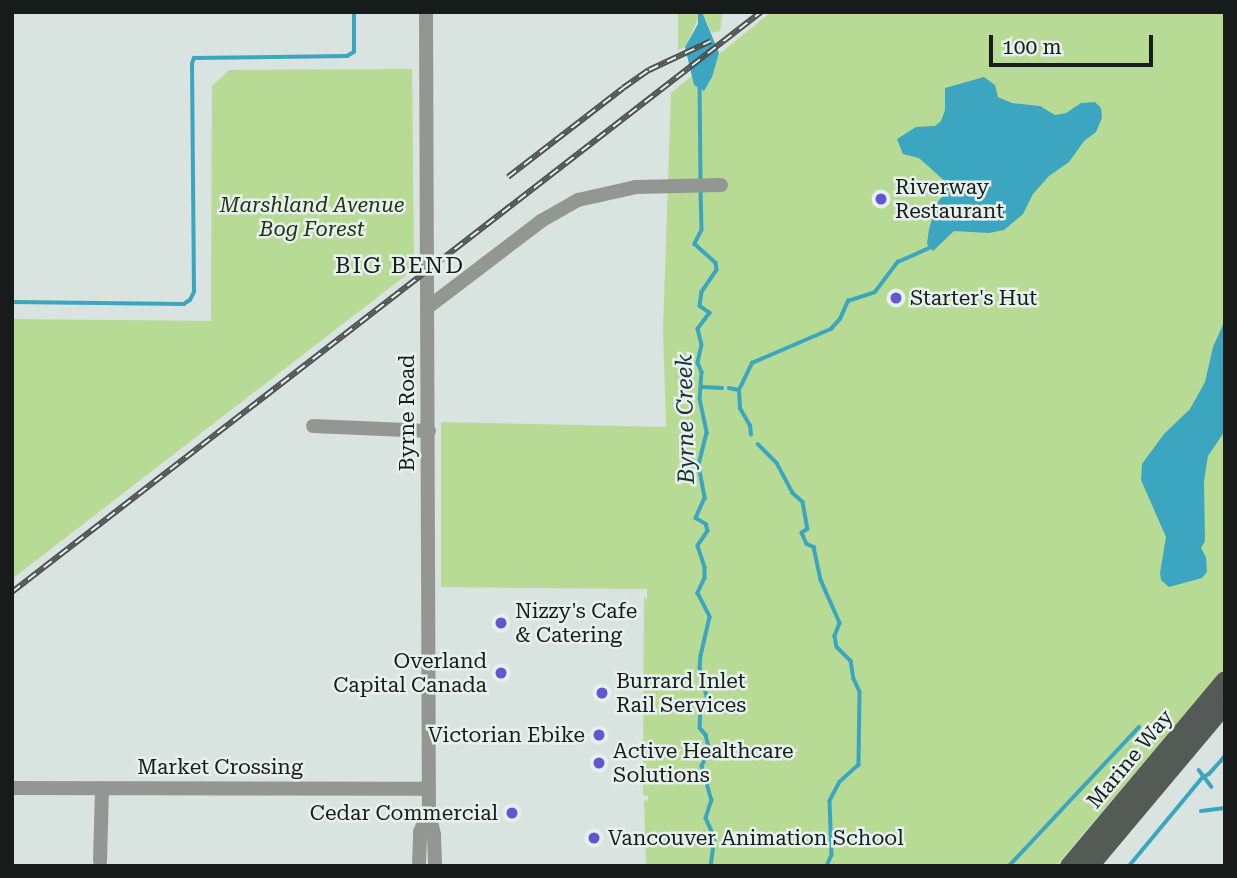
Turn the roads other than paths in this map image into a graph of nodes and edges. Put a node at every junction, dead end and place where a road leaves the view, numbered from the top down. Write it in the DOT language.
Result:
graph roads {
  1 [pos="426,12"];
  2 [pos="721,185"];
  3 [pos="428,308"];
  4 [pos="313,426"];
  5 [pos="429,431"];
  6 [pos="1225,680"];
  7 [pos="1225,705"];
  8 [pos="12,788"];
  9 [pos="102,789"];
  10 [pos="429,789"];
  11 [pos="429,813"];
  12 [pos="100,861"];
  13 [pos="419,866"];
  14 [pos="435,866"];
  15 [pos="1069,866"];
  16 [pos="1090,866"];
  1 -- 3 [label="street, Byrne Road"];
  2 -- 3 [label="street"];
  3 -- 5 [label="street, Byrne Road"];
  4 -- 5 [label="street"];
  5 -- 10 [label="street, Byrne Road"];
  6 -- 15 [label="main road, Marine Way"];
  7 -- 16 [label="main road, Marine Way"];
  8 -- 9 [label="street, Market Crossing"];
  9 -- 10 [label="street, Market Crossing"];
  9 -- 12 [label="street"];
  10 -- 11 [label="street, Byrne Road"];
  11 -- 13 [label="street, Byrne Road"];
  11 -- 14 [label="street, Byrne Road"];
}
